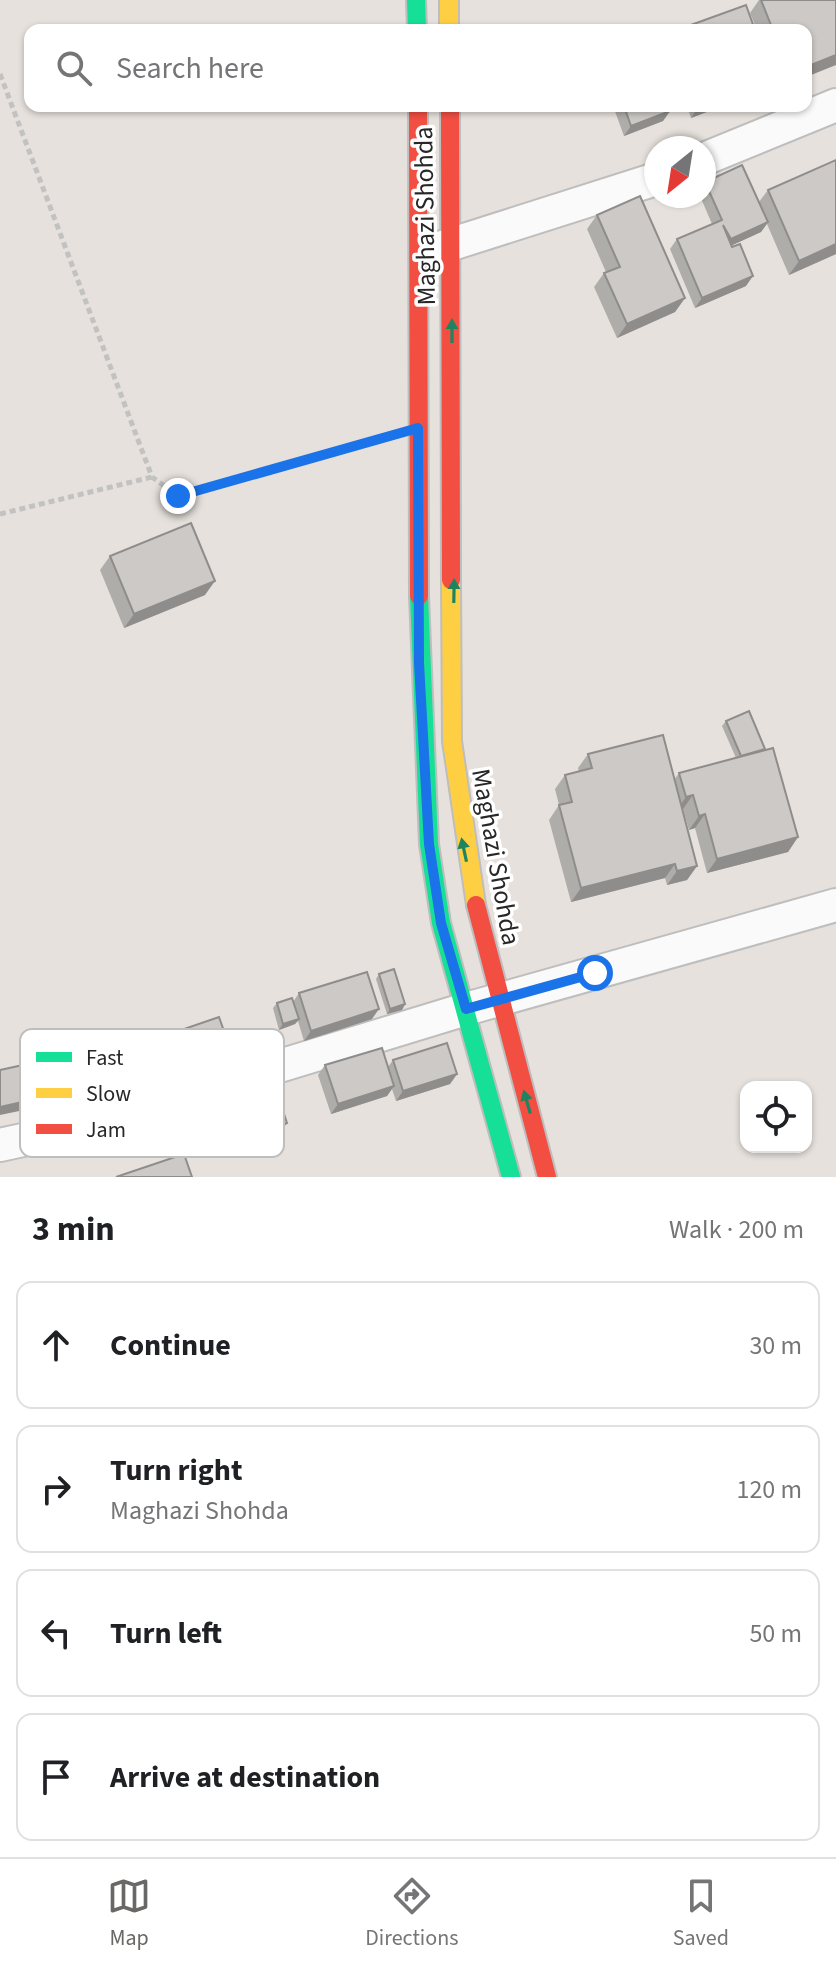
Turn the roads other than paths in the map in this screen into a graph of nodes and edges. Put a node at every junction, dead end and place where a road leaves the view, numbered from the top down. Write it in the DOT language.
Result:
graph roads {
  1 [pos="416,0"];
  2 [pos="449,0"];
  3 [pos="417,24"];
  4 [pos="449,24"];
  5 [pos="836,105"];
  6 [pos="418,112"];
  7 [pos="450,112"];
  8 [pos="716,154"];
  9 [pos="644,183"];
  10 [pos="452,244"];
  11 [pos="420,254"];
  12 [pos="836,905"];
  13 [pos="481,1005"];
  14 [pos="284,1065"];
  15 [pos="20,1141"];
  16 [pos="0,1145"];
  17 [pos="511,1177"];
  18 [pos="547,1177"];
  1 -- 3 [label="street"];
  2 -- 4 [label="street"];
  5 -- 8 [label="street"];
  6 -- 11 [label="street, Maghazi Shohda"];
  7 -- 10 [label="street, Maghazi Shohda"];
  9 -- 10 [label="street"];
  10 -- 11 [label="street"];
  13 -- 10 [label="street, Maghazi Shohda, one-way"];
  11 -- 13 [label="street, Maghazi Shohda"];
  12 -- 13 [label="street"];
  13 -- 14 [label="street"];
  13 -- 17 [label="street, Maghazi Shohda"];
  18 -- 13 [label="street, Maghazi Shohda, one-way"];
  15 -- 16 [label="street"];
}
